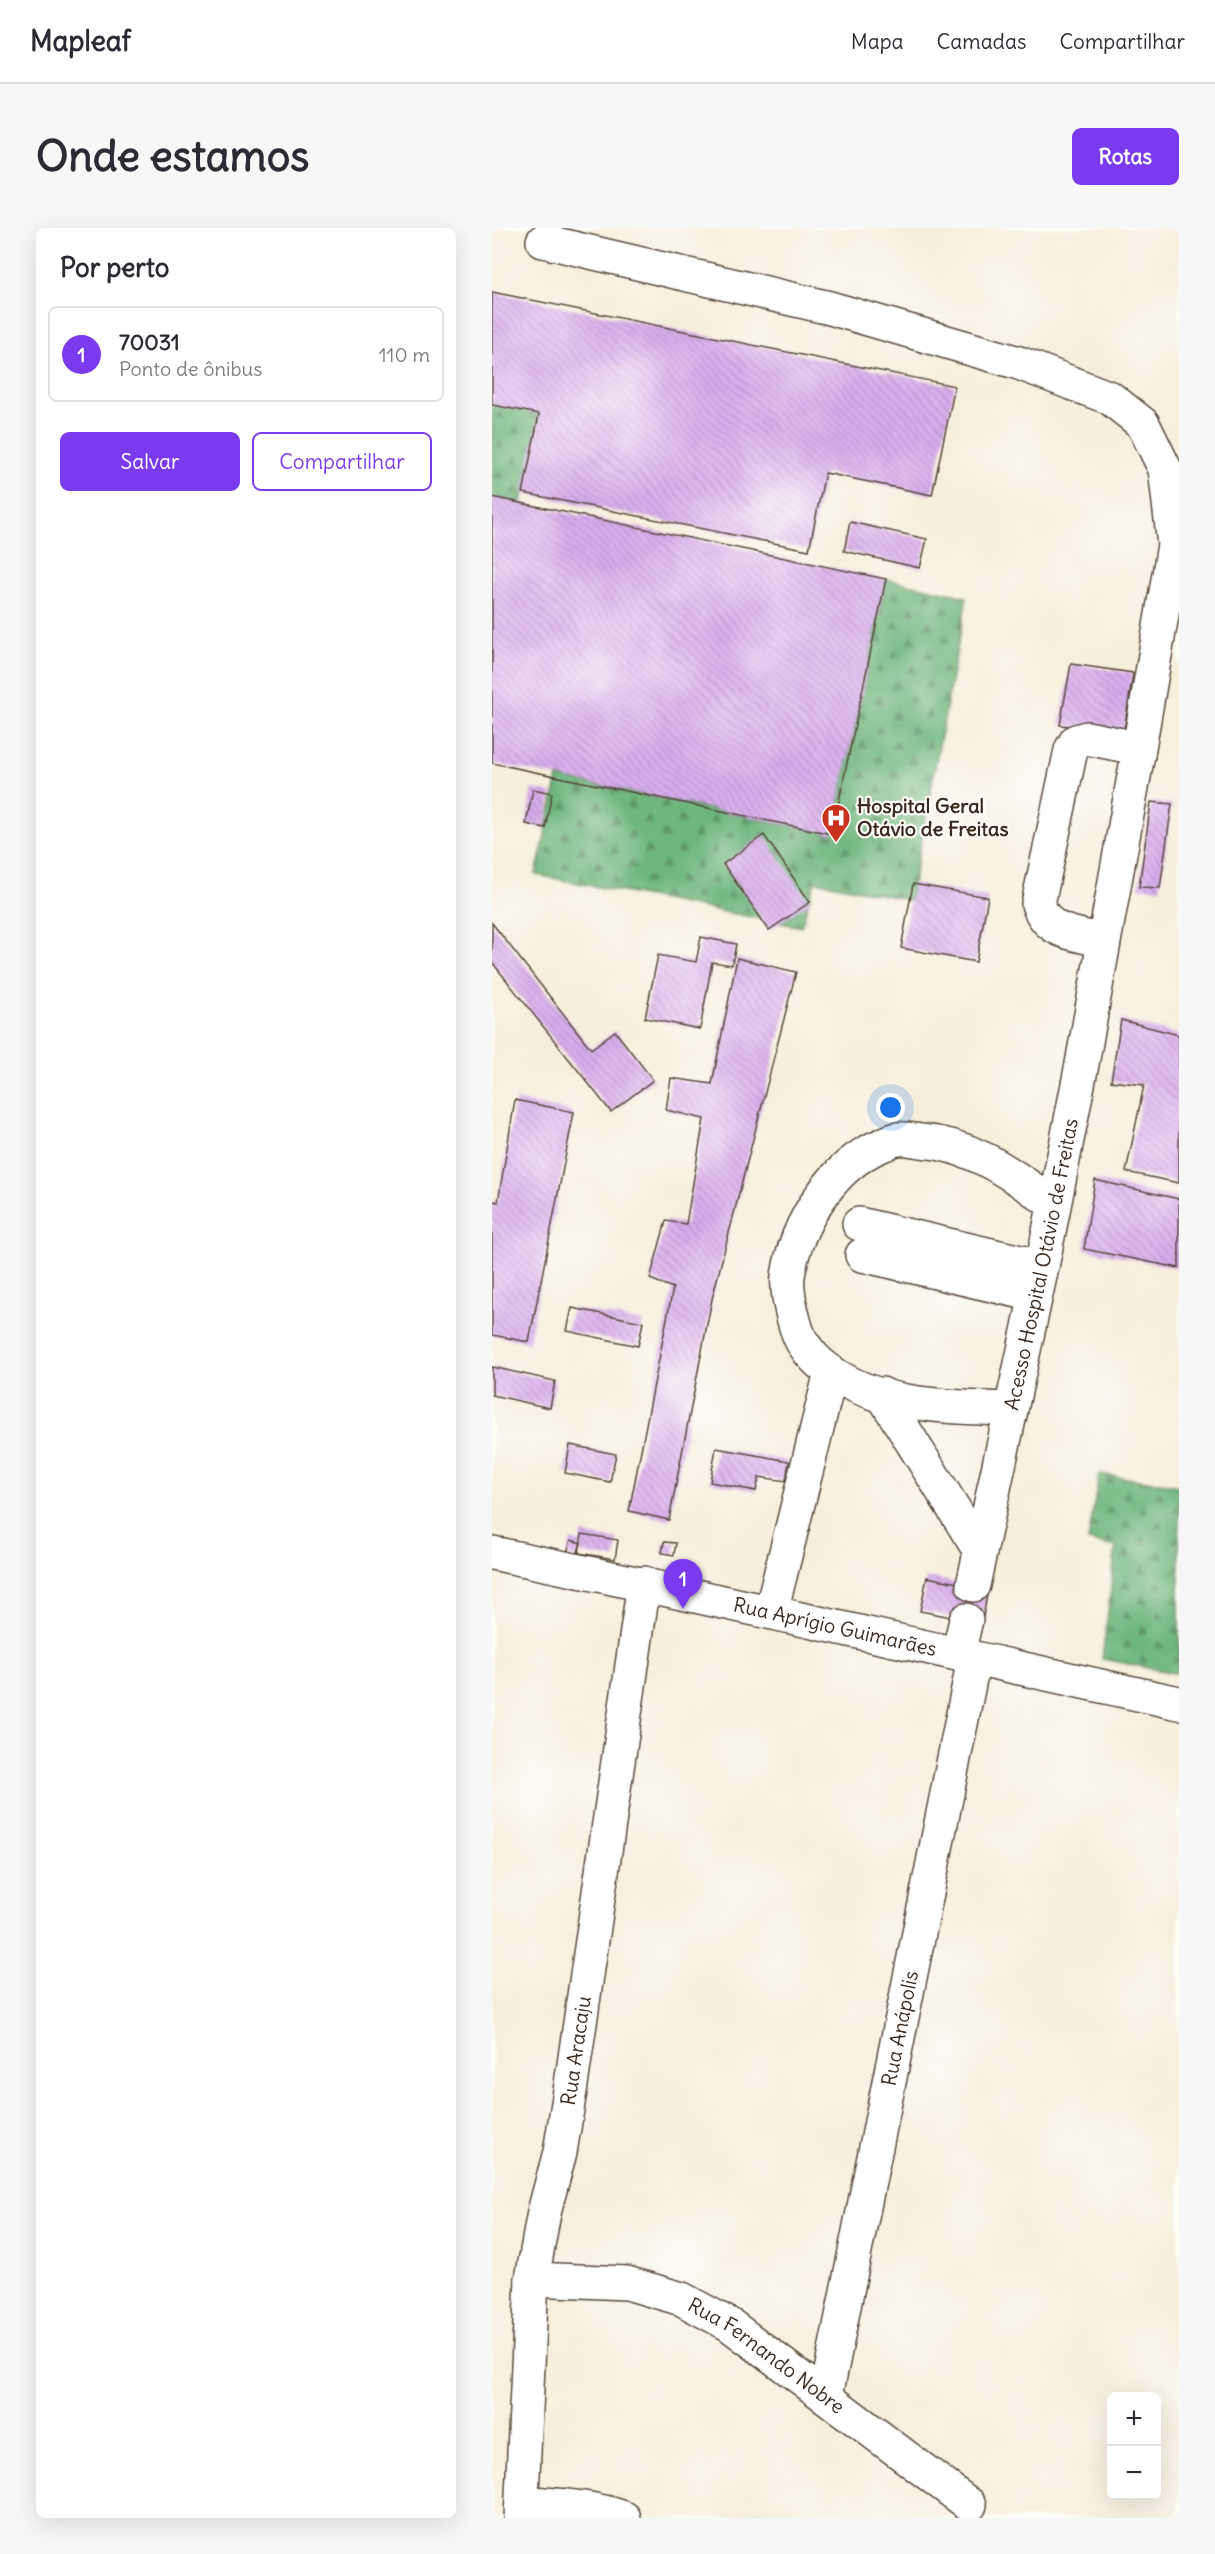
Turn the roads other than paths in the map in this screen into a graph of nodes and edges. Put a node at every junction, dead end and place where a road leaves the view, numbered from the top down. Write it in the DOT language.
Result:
graph roads {
  1 [pos="543,241"];
  2 [pos="1138,754"];
  3 [pos="1104,940"];
  4 [pos="1054,1204"];
  5 [pos="860,1240"];
  6 [pos="1038,1281"];
  7 [pos="831,1372"];
  8 [pos="882,1394"];
  9 [pos="1010,1409"];
  10 [pos="980,1551"];
  11 [pos="492,1553"];
  12 [pos="644,1583"];
  13 [pos="973,1585"];
  14 [pos="771,1612"];
  15 [pos="965,1642"];
  16 [pos="1179,1703"];
  17 [pos="532,2279"];
  18 [pos="826,2397"];
  19 [pos="970,2505"];
  20 [pos="521,2510"];
  21 [pos="624,2518"];
  1 -- 2 [label="street, Acesso Hospital Otávio de Freitas"];
  2 -- 3 [label="street, Acesso Hospital Otávio de Freitas"];
  2 -- 3 [label="street"];
  3 -- 4 [label="street, Acesso Hospital Otávio de Freitas"];
  4 -- 6 [label="street, Acesso Hospital Otávio de Freitas"];
  4 -- 7 [label="street"];
  5 -- 6 [label="street"];
  6 -- 9 [label="street, Acesso Hospital Otávio de Freitas"];
  7 -- 8 [label="street"];
  7 -- 14 [label="street"];
  8 -- 9 [label="street"];
  8 -- 10 [label="street"];
  9 -- 10 [label="street, Acesso Hospital Otávio de Freitas"];
  10 -- 13 [label="street, Acesso Hospital Otávio de Freitas"];
  11 -- 12 [label="street, Rua Aprígio Guimarães"];
  12 -- 14 [label="street, Rua Aprígio Guimarães"];
  12 -- 17 [label="street, Rua Aracaju"];
  14 -- 15 [label="street, Rua Aprígio Guimarães"];
  15 -- 16 [label="street, Rua Aprígio Guimarães"];
  15 -- 18 [label="street, Rua Anápolis"];
  17 -- 18 [label="street, Rua Fernando Nobre"];
  17 -- 20 [label="street, Rua Aracaju"];
  18 -- 19 [label="street, Rua Fernando Nobre"];
  20 -- 21 [label="street"];
}
